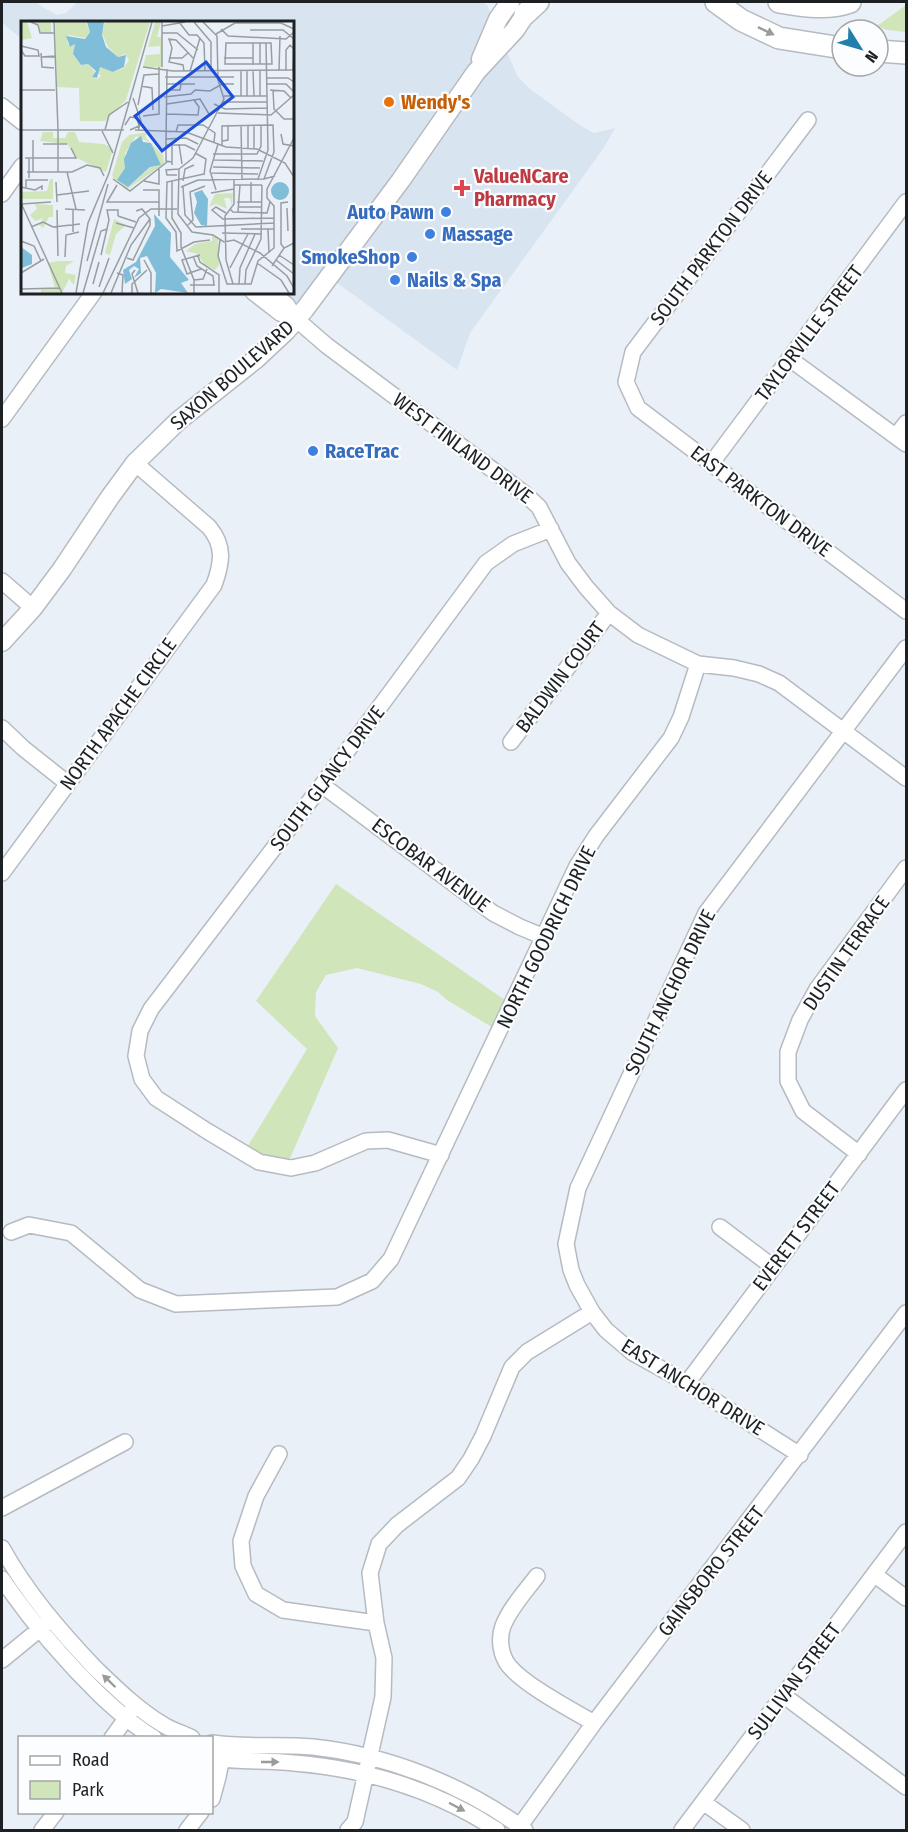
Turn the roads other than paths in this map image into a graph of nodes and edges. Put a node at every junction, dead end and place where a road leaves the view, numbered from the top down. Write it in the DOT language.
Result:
graph roads {
  1 [pos="716,2"];
  2 [pos="779,2"];
  3 [pos="850,2"];
  4 [pos="527,5"];
  5 [pos="830,46"];
  6 [pos="890,52"];
  7 [pos="906,53"];
  8 [pos="2,106"];
  9 [pos="808,120"];
  10 [pos="21,121"];
  11 [pos="21,167"];
  12 [pos="2,194"];
  13 [pos="906,202"];
  14 [pos="93,294"];
  15 [pos="256,294"];
  16 [pos="273,294"];
  17 [pos="296,319"];
  18 [pos="790,359"];
  19 [pos="626,382"];
  20 [pos="2,419"];
  21 [pos="906,423"];
  22 [pos="901,440"];
  23 [pos="135,463"];
  24 [pos="711,464"];
  25 [pos="551,529"];
  26 [pos="2,581"];
  27 [pos="33,608"];
  28 [pos="906,611"];
  29 [pos="609,613"];
  30 [pos="2,642"];
  31 [pos="906,648"];
  32 [pos="698,664"];
  33 [pos="2,728"];
  34 [pos="844,731"];
  35 [pos="511,742"];
  36 [pos="906,778"];
  37 [pos="68,783"];
  38 [pos="322,785"];
  39 [pos="906,868"];
  40 [pos="2,873"];
  41 [pos="544,937"];
  42 [pos="906,1090"];
  43 [pos="858,1154"];
  44 [pos="441,1155"];
  45 [pos="720,1227"];
  46 [pos="11,1232"];
  47 [pos="773,1267"];
  48 [pos="592,1312"];
  49 [pos="906,1313"];
  50 [pos="687,1383"];
  51 [pos="125,1442"];
  52 [pos="279,1454"];
  53 [pos="800,1455"];
  54 [pos="2,1508"];
  55 [pos="906,1532"];
  56 [pos="2,1548"];
  57 [pos="874,1575"];
  58 [pos="537,1576"];
  59 [pos="2,1579"];
  60 [pos="906,1598"];
  61 [pos="376,1623"];
  62 [pos="45,1625"];
  63 [pos="2,1660"];
  64 [pos="783,1695"];
  65 [pos="135,1706"];
  66 [pos="126,1718"];
  67 [pos="594,1724"];
  68 [pos="113,1736"];
  69 [pos="153,1736"];
  70 [pos="190,1736"];
  71 [pos="217,1751"];
  72 [pos="367,1765"];
  73 [pos="906,1787"];
  74 [pos="213,1789"];
  75 [pos="703,1802"];
  76 [pos="54,1814"];
  77 [pos="199,1814"];
  78 [pos="521,1829"];
  79 [pos="42,1830"];
  80 [pos="187,1830"];
  81 [pos="348,1830"];
  82 [pos="497,1830"];
  83 [pos="682,1830"];
  84 [pos="741,1830"];
  1 -- 5 [label="highway, one-way"];
  2 -- 3 [label="highway"];
  4 -- 17 [label="main road, SAXON BOULEVARD"];
  6 -- 7 [label="highway"];
  8 -- 10 [label="street"];
  9 -- 19 [label="street, SOUTH PARKTON DRIVE"];
  11 -- 12 [label="street"];
  13 -- 18 [label="street, TAYLORVILLE STREET"];
  14 -- 20 [label="street"];
  15 -- 17 [label="street, WEST FINLAND DRIVE"];
  16 -- 17 [label="street, WEST FINLAND DRIVE"];
  17 -- 23 [label="main road, SAXON BOULEVARD"];
  17 -- 25 [label="street, WEST FINLAND DRIVE"];
  18 -- 22 [label="street"];
  18 -- 24 [label="street, TAYLORVILLE STREET"];
  19 -- 24 [label="street, EAST PARKTON DRIVE"];
  21 -- 22 [label="street"];
  23 -- 27 [label="main road, SAXON BOULEVARD"];
  23 -- 37 [label="street, NORTH APACHE CIRCLE"];
  24 -- 28 [label="street, EAST PARKTON DRIVE"];
  25 -- 29 [label="street, WEST FINLAND DRIVE"];
  25 -- 38 [label="street, SOUTH GLANCY DRIVE"];
  26 -- 27 [label="street"];
  27 -- 30 [label="main road, SAXON BOULEVARD"];
  29 -- 32 [label="street, WEST FINLAND DRIVE"];
  29 -- 35 [label="street, BALDWIN COURT"];
  31 -- 34 [label="street, SOUTH ANCHOR DRIVE"];
  32 -- 34 [label="street, WEST FINLAND DRIVE"];
  32 -- 41 [label="street, NORTH GOODRICH DRIVE"];
  33 -- 37 [label="street"];
  34 -- 36 [label="street, WEST FINLAND DRIVE"];
  34 -- 48 [label="street, SOUTH ANCHOR DRIVE"];
  37 -- 40 [label="street, NORTH APACHE CIRCLE"];
  38 -- 41 [label="street, ESCOBAR AVENUE"];
  38 -- 44 [label="street, SOUTH GLANCY DRIVE"];
  39 -- 43 [label="street, DUSTIN TERRACE"];
  41 -- 44 [label="street, NORTH GOODRICH DRIVE"];
  42 -- 43 [label="street, EVERETT STREET"];
  43 -- 47 [label="street, EVERETT STREET"];
  44 -- 46 [label="street, NORTH GOODRICH DRIVE"];
  45 -- 47 [label="street"];
  47 -- 50 [label="street, EVERETT STREET"];
  48 -- 50 [label="street, EAST ANCHOR DRIVE"];
  48 -- 61 [label="street"];
  49 -- 53 [label="street, GAINSBORO STREET"];
  50 -- 53 [label="street, EAST ANCHOR DRIVE"];
  51 -- 54 [label="street"];
  52 -- 61 [label="street"];
  53 -- 67 [label="street, GAINSBORO STREET"];
  55 -- 57 [label="street, SULLIVAN STREET"];
  56 -- 62 [label="street"];
  57 -- 60 [label="street"];
  57 -- 64 [label="street, SULLIVAN STREET"];
  58 -- 67 [label="street"];
  59 -- 62 [label="street"];
  61 -- 72 [label="street"];
  62 -- 63 [label="street"];
  65 -- 62 [label="street, one-way"];
  62 -- 66 [label="street"];
  64 -- 73 [label="street"];
  64 -- 75 [label="street, SULLIVAN STREET"];
  65 -- 66 [label="street"];
  65 -- 70 [label="street"];
  66 -- 68 [label="street"];
  66 -- 69 [label="street"];
  67 -- 78 [label="street, GAINSBORO STREET"];
  71 -- 72 [label="street"];
  71 -- 74 [label="street"];
  72 -- 78 [label="street"];
  72 -- 81 [label="street"];
  72 -- 82 [label="street, one-way"];
  75 -- 83 [label="street, SULLIVAN STREET"];
  75 -- 84 [label="street"];
  76 -- 79 [label="street"];
  77 -- 80 [label="street"];
}
